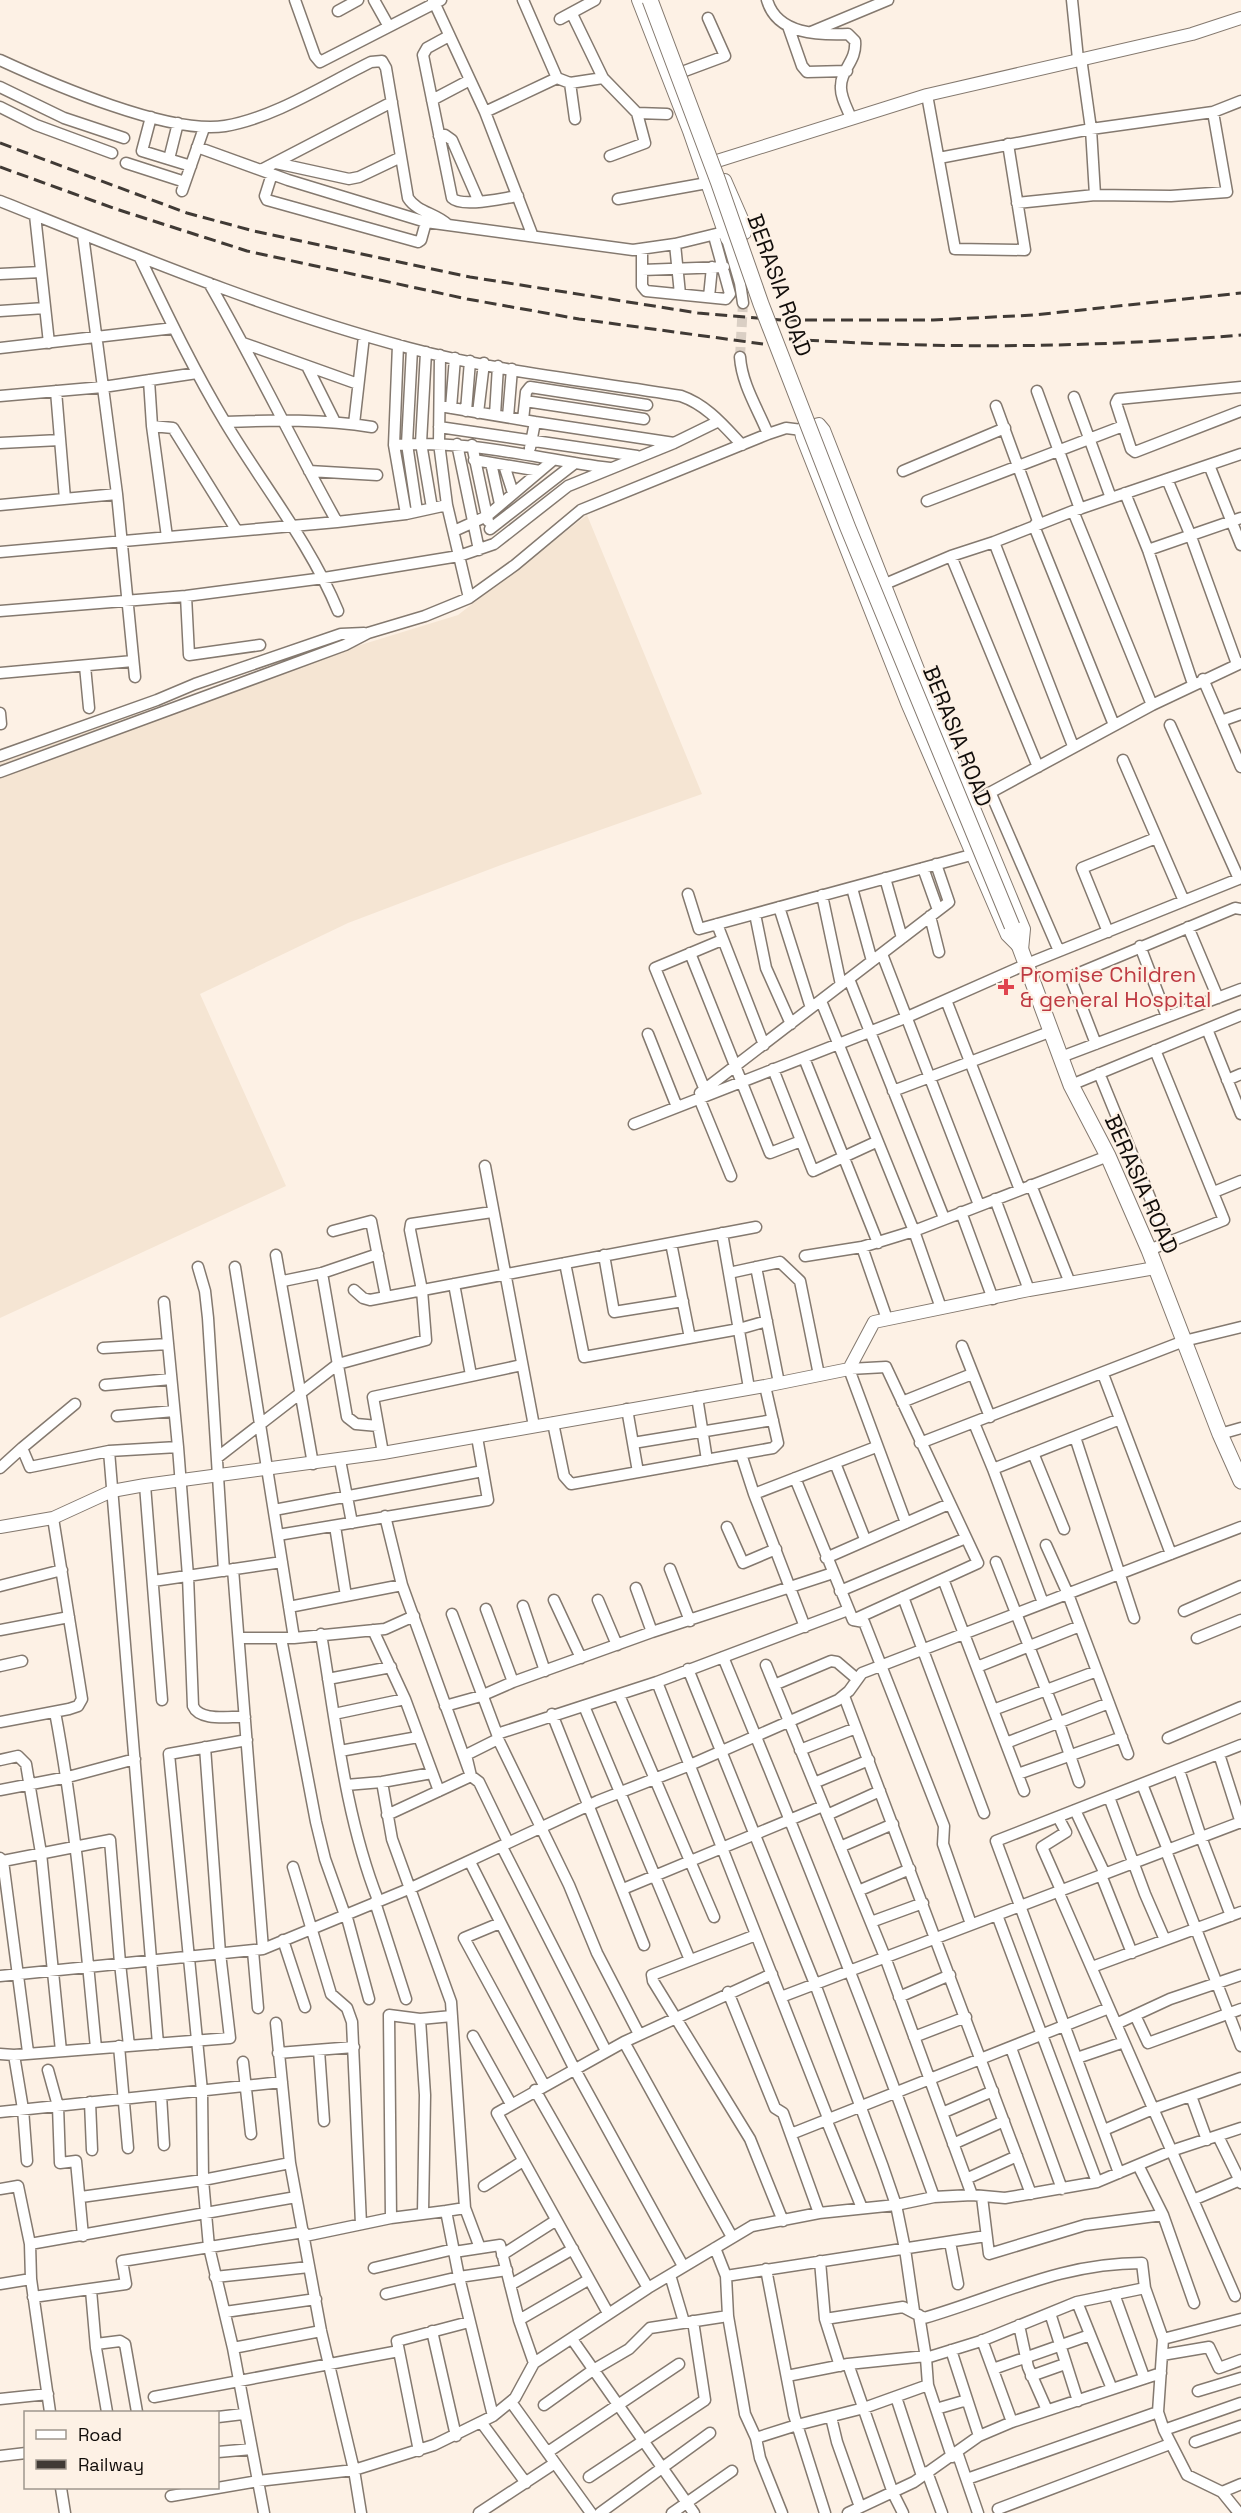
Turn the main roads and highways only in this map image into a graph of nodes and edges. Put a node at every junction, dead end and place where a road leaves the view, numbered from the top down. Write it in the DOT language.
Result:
graph roads {
  1 [pos="650,0"];
  2 [pos="1239,1474"];
  1 -- 2 [label="main road, BERASIA ROAD, bridge"];
}
